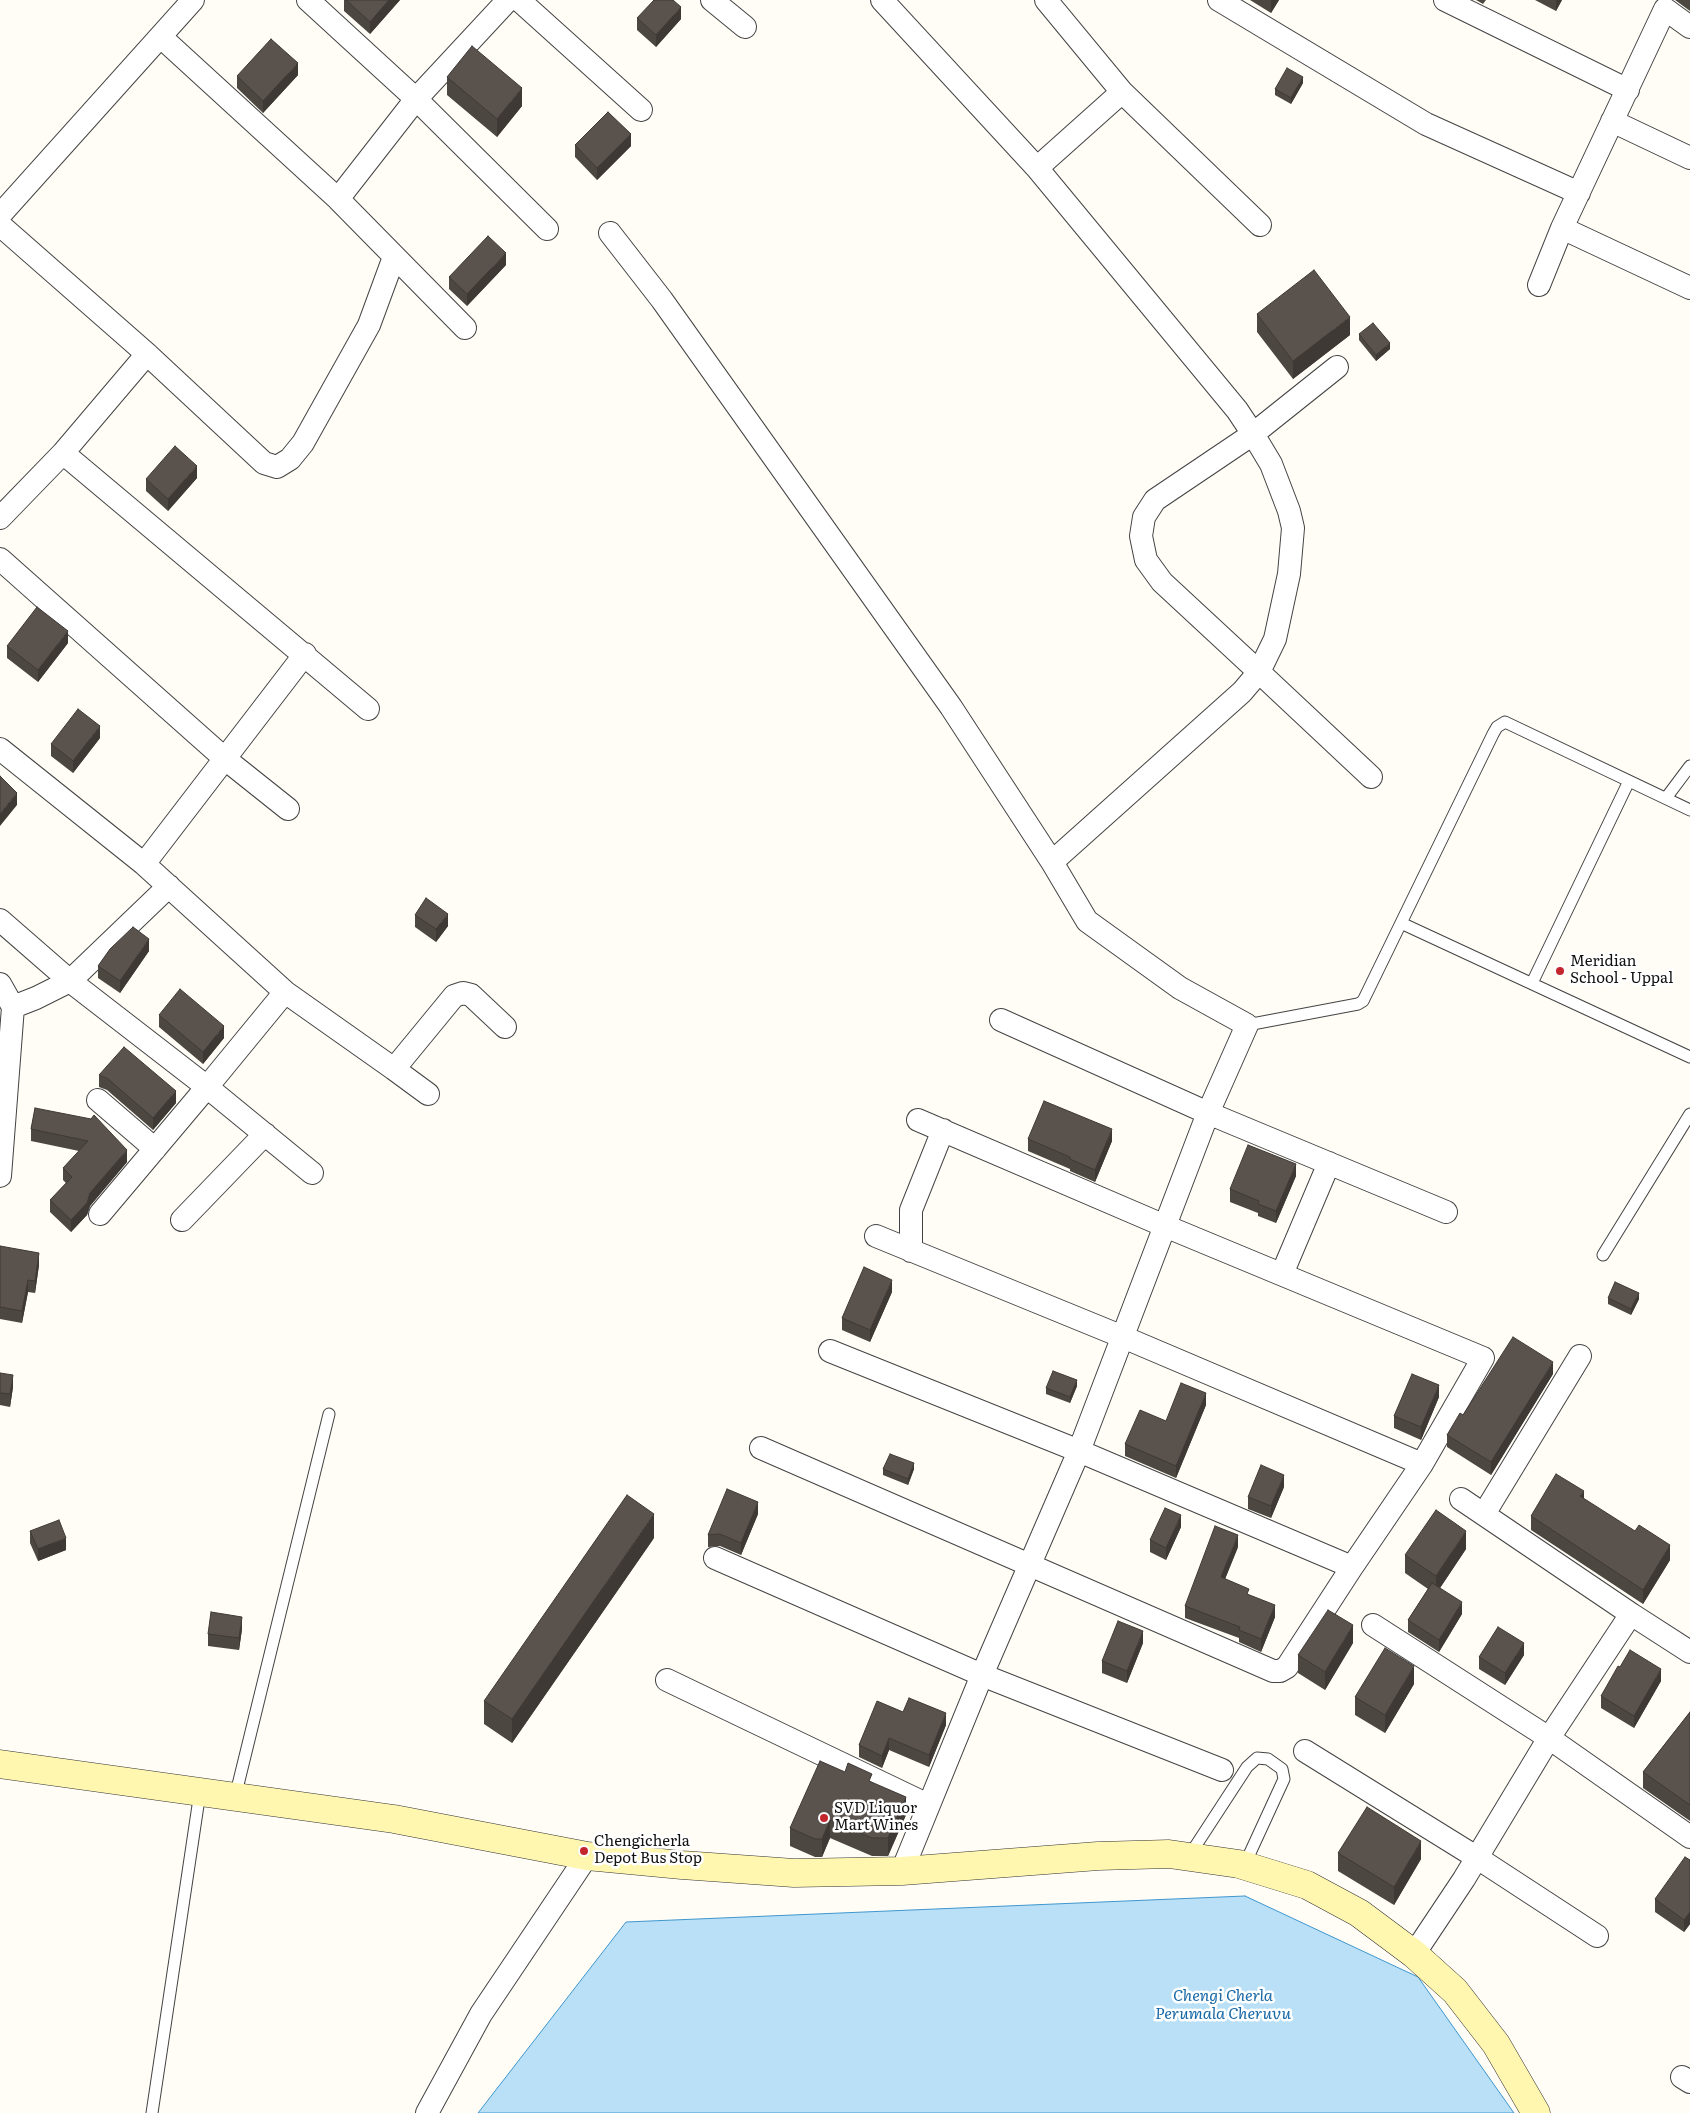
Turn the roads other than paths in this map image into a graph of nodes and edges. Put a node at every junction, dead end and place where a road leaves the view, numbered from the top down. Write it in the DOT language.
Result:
graph roads {
  1 [pos="193,0"];
  2 [pos="308,0"];
  3 [pos="508,0"];
  4 [pos="519,0"];
  5 [pos="712,0"];
  6 [pos="882,0"];
  7 [pos="1046,0"];
  8 [pos="1219,0"];
  9 [pos="1444,0"];
  10 [pos="1658,4"];
  11 [pos="745,27"];
  12 [pos="1690,27"];
  13 [pos="161,37"];
  14 [pos="1628,90"];
  15 [pos="1122,92"];
  16 [pos="416,99"];
  17 [pos="641,110"];
  18 [pos="1612,121"];
  19 [pos="1690,158"];
  20 [pos="1037,168"];
  21 [pos="1579,192"];
  22 [pos="338,199"];
  23 [pos="0,215"];
  24 [pos="0,224"];
  25 [pos="1260,225"];
  26 [pos="1562,228"];
  27 [pos="547,229"];
  28 [pos="610,233"];
  29 [pos="394,257"];
  30 [pos="1539,285"];
  31 [pos="1690,288"];
  32 [pos="464,328"];
  33 [pos="147,354"];
  34 [pos="1337,367"];
  35 [pos="1253,434"];
  36 [pos="63,453"];
  37 [pos="0,518"];
  38 [pos="0,559"];
  39 [pos="305,654"];
  40 [pos="1259,672"];
  41 [pos="368,708"];
  42 [pos="0,749"];
  43 [pos="224,758"];
  44 [pos="1690,766"];
  45 [pos="1371,777"];
  46 [pos="1629,781"];
  47 [pos="1666,798"];
  48 [pos="288,809"];
  49 [pos="1690,810"];
  50 [pos="1052,862"];
  51 [pos="144,864"];
  52 [pos="169,886"];
  53 [pos="0,920"];
  54 [pos="1401,923"];
  55 [pos="70,981"];
  56 [pos="0,984"];
  57 [pos="1532,984"];
  58 [pos="284,992"];
  59 [pos="13,1006"];
  60 [pos="1001,1020"];
  61 [pos="1247,1025"];
  62 [pos="504,1027"];
  63 [pos="1690,1057"];
  64 [pos="394,1069"];
  65 [pos="5,1071"];
  66 [pos="207,1087"];
  67 [pos="428,1094"];
  68 [pos="98,1100"];
  69 [pos="1208,1113"];
  70 [pos="1690,1114"];
  71 [pos="918,1120"];
  72 [pos="943,1130"];
  73 [pos="264,1134"];
  74 [pos="155,1149"];
  75 [pos="1329,1163"];
  76 [pos="312,1173"];
  77 [pos="0,1176"];
  78 [pos="1446,1212"];
  79 [pos="100,1214"];
  80 [pos="182,1220"];
  81 [pos="1165,1226"];
  82 [pos="876,1236"];
  83 [pos="912,1251"];
  84 [pos="1603,1255"];
  85 [pos="1282,1274"];
  86 [pos="1123,1337"];
  87 [pos="830,1351"];
  88 [pos="1580,1356"];
  89 [pos="329,1414"];
  90 [pos="761,1448"];
  91 [pos="1079,1451"];
  92 [pos="1422,1464"];
  93 [pos="1461,1499"];
  94 [pos="1484,1514"];
  95 [pos="715,1558"];
  96 [pos="1029,1565"];
  97 [pos="1352,1567"];
  98 [pos="1632,1614"];
  99 [pos="1373,1625"];
  100 [pos="1690,1652"];
  101 [pos="982,1675"];
  102 [pos="666,1680"];
  103 [pos="1549,1738"];
  104 [pos="1305,1751"];
  105 [pos="0,1764"];
  106 [pos="1222,1770"];
  107 [pos="200,1792"];
  108 [pos="235,1796"];
  109 [pos="928,1805"];
  110 [pos="1690,1837"];
  111 [pos="587,1856"];
  112 [pos="1188,1857"];
  113 [pos="1476,1857"];
  114 [pos="1244,1866"];
  115 [pos="902,1871"];
  116 [pos="1596,1936"];
  117 [pos="1414,1954"];
  118 [pos="152,2113"];
  119 [pos="427,2113"];
  120 [pos="1536,2113"];
  1 -- 13 [label="street"];
  2 -- 16 [label="street"];
  3 -- 16 [label="street"];
  4 -- 17 [label="street"];
  5 -- 11 [label="street"];
  6 -- 20 [label="street"];
  7 -- 15 [label="street"];
  8 -- 21 [label="street"];
  9 -- 14 [label="street"];
  10 -- 12 [label="street"];
  10 -- 14 [label="street"];
  13 -- 22 [label="street"];
  13 -- 23 [label="street"];
  14 -- 18 [label="street"];
  15 -- 20 [label="street"];
  15 -- 25 [label="street"];
  16 -- 22 [label="street"];
  16 -- 27 [label="street"];
  18 -- 19 [label="street"];
  18 -- 21 [label="street"];
  20 -- 35 [label="street"];
  21 -- 26 [label="street"];
  22 -- 29 [label="street"];
  24 -- 33 [label="street"];
  26 -- 30 [label="street"];
  26 -- 31 [label="street"];
  28 -- 50 [label="street"];
  29 -- 32 [label="street"];
  29 -- 33 [label="street"];
  33 -- 36 [label="street"];
  34 -- 35 [label="street"];
  35 -- 40 [label="street"];
  35 -- 40 [label="street"];
  36 -- 37 [label="street"];
  36 -- 39 [label="street"];
  38 -- 43 [label="street"];
  39 -- 41 [label="street"];
  39 -- 43 [label="street"];
  40 -- 45 [label="street"];
  40 -- 50 [label="street"];
  42 -- 51 [label="street"];
  43 -- 48 [label="street"];
  43 -- 51 [label="street"];
  44 -- 47 [label="lane"];
  46 -- 47 [label="lane"];
  46 -- 54 [label="lane"];
  46 -- 57 [label="lane"];
  47 -- 49 [label="lane"];
  50 -- 61 [label="street"];
  51 -- 52 [label="street"];
  52 -- 55 [label="street"];
  52 -- 58 [label="street"];
  53 -- 55 [label="street"];
  54 -- 57 [label="lane"];
  54 -- 61 [label="lane"];
  55 -- 59 [label="street"];
  55 -- 66 [label="street"];
  56 -- 59 [label="street"];
  57 -- 63 [label="lane"];
  58 -- 64 [label="street"];
  58 -- 66 [label="street"];
  59 -- 65 [label="street"];
  60 -- 69 [label="street"];
  61 -- 69 [label="street"];
  62 -- 64 [label="street"];
  64 -- 67 [label="street"];
  65 -- 77 [label="street"];
  66 -- 73 [label="street"];
  66 -- 74 [label="street"];
  68 -- 74 [label="street"];
  69 -- 75 [label="street"];
  69 -- 81 [label="street"];
  70 -- 84 [label="lane"];
  71 -- 72 [label="street"];
  72 -- 81 [label="street"];
  72 -- 83 [label="street"];
  73 -- 76 [label="street"];
  73 -- 80 [label="street"];
  74 -- 79 [label="street"];
  75 -- 78 [label="street"];
  75 -- 85 [label="street"];
  81 -- 85 [label="street"];
  81 -- 86 [label="street"];
  82 -- 83 [label="street"];
  83 -- 86 [label="street"];
  85 -- 92 [label="street"];
  86 -- 91 [label="street"];
  86 -- 92 [label="street"];
  87 -- 91 [label="street"];
  88 -- 94 [label="street"];
  89 -- 108 [label="lane"];
  90 -- 96 [label="street"];
  91 -- 96 [label="street"];
  91 -- 97 [label="street"];
  92 -- 97 [label="street"];
  93 -- 94 [label="street"];
  94 -- 98 [label="street"];
  95 -- 101 [label="street"];
  96 -- 97 [label="street"];
  96 -- 101 [label="street"];
  98 -- 100 [label="street"];
  98 -- 103 [label="street"];
  99 -- 103 [label="street"];
  101 -- 106 [label="street"];
  101 -- 109 [label="street"];
  102 -- 109 [label="street"];
  103 -- 110 [label="street"];
  103 -- 113 [label="street"];
  104 -- 113 [label="street"];
  105 -- 107 [label="street"];
  107 -- 108 [label="street"];
  107 -- 118 [label="lane"];
  108 -- 111 [label="street"];
  109 -- 115 [label="street"];
  111 -- 115 [label="street"];
  111 -- 119 [label="street"];
  112 -- 114 [label="street"];
  112 -- 114 [label="lane"];
  112 -- 115 [label="street"];
  113 -- 116 [label="street"];
  113 -- 117 [label="street"];
  114 -- 117 [label="street"];
  117 -- 120 [label="street"];
}
